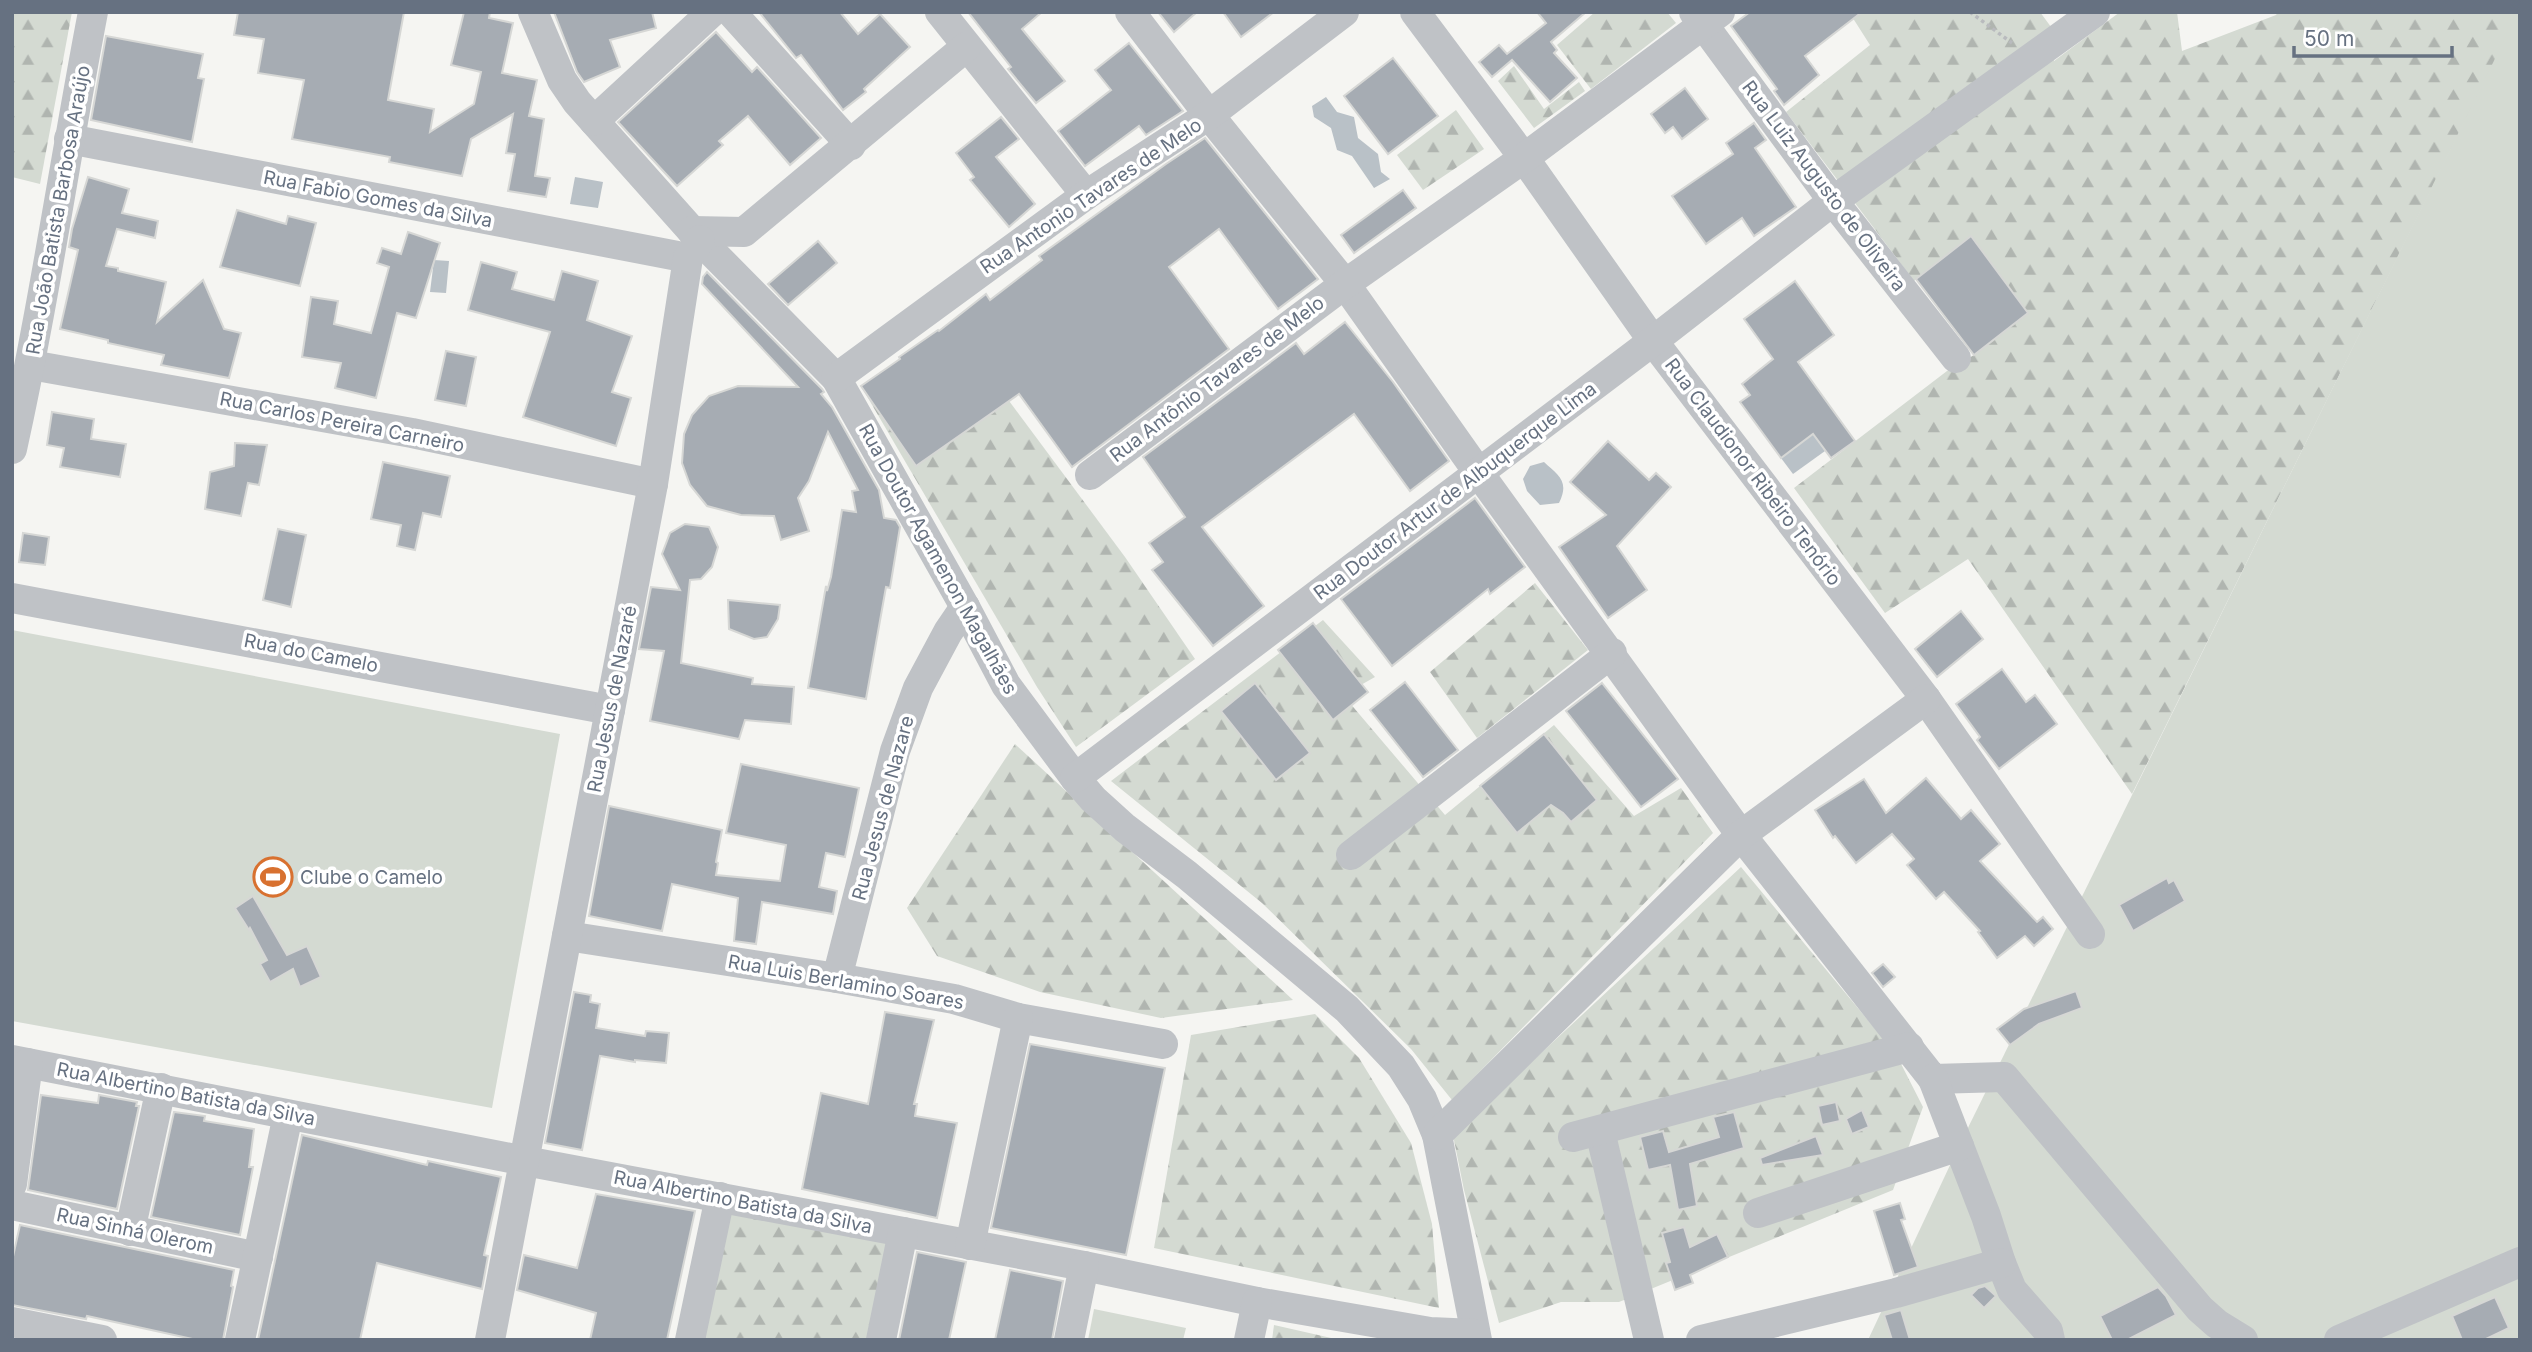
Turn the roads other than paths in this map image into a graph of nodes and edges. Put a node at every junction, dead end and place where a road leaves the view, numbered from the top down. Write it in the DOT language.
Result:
graph roads {
  1 [pos="93,12"];
  2 [pos="533,12"];
  3 [pos="712,12"];
  4 [pos="731,12"];
  5 [pos="940,12"];
  6 [pos="1130,12"];
  7 [pos="1344,12"];
  8 [pos="1415,12"];
  9 [pos="2095,12"];
  10 [pos="1706,16"];
  11 [pos="682,24"];
  12 [pos="967,47"];
  13 [pos="1209,116"];
  14 [pos="594,121"];
  15 [pos="69,139"];
  16 [pos="851,145"];
  17 [pos="1524,158"];
  18 [pos="1086,195"];
  19 [pos="1833,201"];
  20 [pos="693,243"];
  21 [pos="1345,284"];
  22 [pos="1653,341"];
  23 [pos="1956,358"];
  24 [pos="31,365"];
  25 [pos="836,377"];
  26 [pos="12,449"];
  27 [pos="1478,472"];
  28 [pos="1090,475"];
  29 [pos="653,484"];
  30 [pos="12,598"];
  31 [pos="965,607"];
  32 [pos="1612,653"];
  33 [pos="1926,699"];
  34 [pos="610,710"];
  35 [pos="1075,778"];
  36 [pos="1741,835"];
  37 [pos="1351,855"];
  38 [pos="2090,934"];
  39 [pos="568,936"];
  40 [pos="837,978"];
  41 [pos="1018,1018"];
  42 [pos="1163,1044"];
  43 [pos="1909,1047"];
  44 [pos="20,1061"];
  45 [pos="1933,1079"];
  46 [pos="161,1088"];
  47 [pos="288,1115"];
  48 [pos="1437,1135"];
  49 [pos="1959,1146"];
  50 [pos="525,1161"];
  51 [pos="12,1184"];
  52 [pos="720,1197"];
  53 [pos="12,1205"];
  54 [pos="1758,1213"];
  55 [pos="130,1231"];
  56 [pos="903,1232"];
  57 [pos="970,1245"];
  58 [pos="258,1256"];
  59 [pos="2520,1262"];
  60 [pos="2001,1263"];
  61 [pos="1084,1266"];
  62 [pos="1256,1301"];
  63 [pos="12,1322"];
  64 [pos="1476,1337"];
  65 [pos="102,1340"];
  66 [pos="240,1340"];
  67 [pos="490,1340"];
  68 [pos="690,1340"];
  69 [pos="881,1340"];
  70 [pos="1069,1340"];
  71 [pos="1250,1340"];
  72 [pos="1649,1340"];
  73 [pos="1702,1340"];
  74 [pos="2050,1340"];
  75 [pos="2242,1340"];
  76 [pos="2339,1340"];
  1 -- 15 [label="street, Rua João Batista Barbosa Araújo"];
  2 -- 14 [label="street, Rua Doutor Agamenon Magalhães"];
  3 -- 11 [label="street"];
  4 -- 16 [label="street"];
  5 -- 12 [label="street"];
  6 -- 13 [label="street"];
  7 -- 13 [label="street, Rua Antonio Tavares de Melo"];
  8 -- 17 [label="street, Rua Claudionor Ribeiro Tenório"];
  9 -- 19 [label="street, Rua Doutor Artur de Albuquerque Lima"];
  10 -- 17 [label="street"];
  10 -- 19 [label="street, Rua Luiz Augusto de Oliveira"];
  11 -- 14 [label="street"];
  12 -- 16 [label="street, Rua Fabio Gomes da Silva"];
  12 -- 18 [label="street"];
  13 -- 18 [label="street, Rua Antonio Tavares de Melo"];
  13 -- 21 [label="street"];
  14 -- 20 [label="street, Rua Doutor Agamenon Magalhães"];
  15 -- 20 [label="street, Rua Fabio Gomes da Silva"];
  15 -- 24 [label="street, Rua João Batista Barbosa Araújo"];
  16 -- 20 [label="street, Rua Fabio Gomes da Silva"];
  17 -- 21 [label="street, Rua Antônio Tavares de Melo"];
  17 -- 22 [label="street, Rua Claudionor Ribeiro Tenório"];
  18 -- 25 [label="street, Rua Antonio Tavares de Melo"];
  19 -- 22 [label="street, Rua Doutor Artur de Albuquerque Lima"];
  19 -- 23 [label="street, Rua Luiz Augusto de Oliveira"];
  20 -- 25 [label="street, Rua Doutor Agamenon Magalhães"];
  20 -- 29 [label="street, Rua Jesus de Nazaré"];
  21 -- 27 [label="street"];
  21 -- 28 [label="street, Rua Antônio Tavares de Melo"];
  22 -- 27 [label="street, Rua Doutor Artur de Albuquerque Lima"];
  22 -- 33 [label="street, Rua Claudionor Ribeiro Tenório"];
  24 -- 26 [label="street, Rua João Batista Barbosa Araújo"];
  24 -- 29 [label="street, Rua Carlos Pereira Carneiro"];
  25 -- 31 [label="street, Rua Doutor Agamenon Magalhães"];
  27 -- 32 [label="street"];
  27 -- 35 [label="street, Rua Doutor Artur de Albuquerque Lima"];
  29 -- 34 [label="street, Rua Jesus de Nazaré"];
  30 -- 34 [label="street, Rua do Camelo"];
  31 -- 35 [label="street, Rua Doutor Agamenon Magalhães"];
  31 -- 40 [label="street, Rua Jesus de Nazare"];
  32 -- 36 [label="street"];
  32 -- 37 [label="street"];
  33 -- 36 [label="street"];
  33 -- 38 [label="street, Rua Claudionor Ribeiro Tenório"];
  34 -- 39 [label="street, Rua Jesus de Nazaré"];
  35 -- 48 [label="street, Rua Doutor Agamenon Magalhães"];
  36 -- 43 [label="street"];
  36 -- 48 [label="street"];
  39 -- 40 [label="street, Rua Luis Berlamino Soares"];
  39 -- 50 [label="street, Rua Jesus de Nazaré"];
  40 -- 41 [label="street, Rua Luis Berlamino Soares"];
  41 -- 42 [label="street, Rua Luis Berlamino Soares"];
  41 -- 57 [label="street"];
  43 -- 45 [label="street"];
  43 -- 72 [label="street"];
  44 -- 46 [label="street, Rua Albertino Batista da Silva"];
  44 -- 51 [label="street"];
  45 -- 49 [label="street"];
  45 -- 75 [label="street"];
  46 -- 47 [label="street, Rua Albertino Batista da Silva"];
  46 -- 55 [label="street"];
  47 -- 50 [label="street, Rua Albertino Batista da Silva"];
  47 -- 58 [label="street"];
  48 -- 64 [label="street, Rua Doutor Agamenon Magalhães"];
  49 -- 54 [label="street"];
  49 -- 60 [label="street"];
  50 -- 52 [label="street, Rua Albertino Batista da Silva"];
  50 -- 67 [label="street, Rua Jesus de Nazaré"];
  52 -- 56 [label="street, Rua Albertino Batista da Silva"];
  52 -- 68 [label="street"];
  53 -- 55 [label="street, Rua Sinhá Olerom"];
  55 -- 58 [label="street, Rua Sinhá Olerom"];
  56 -- 57 [label="street, Rua Albertino Batista da Silva"];
  56 -- 69 [label="street"];
  57 -- 61 [label="street, Rua Albertino Batista da Silva"];
  58 -- 66 [label="street"];
  59 -- 76 [label="street"];
  60 -- 73 [label="street"];
  60 -- 74 [label="street"];
  61 -- 62 [label="street, Rua Albertino Batista da Silva"];
  61 -- 70 [label="street"];
  62 -- 64 [label="street, Rua Albertino Batista da Silva"];
  62 -- 71 [label="street"];
  63 -- 65 [label="street"];
}
